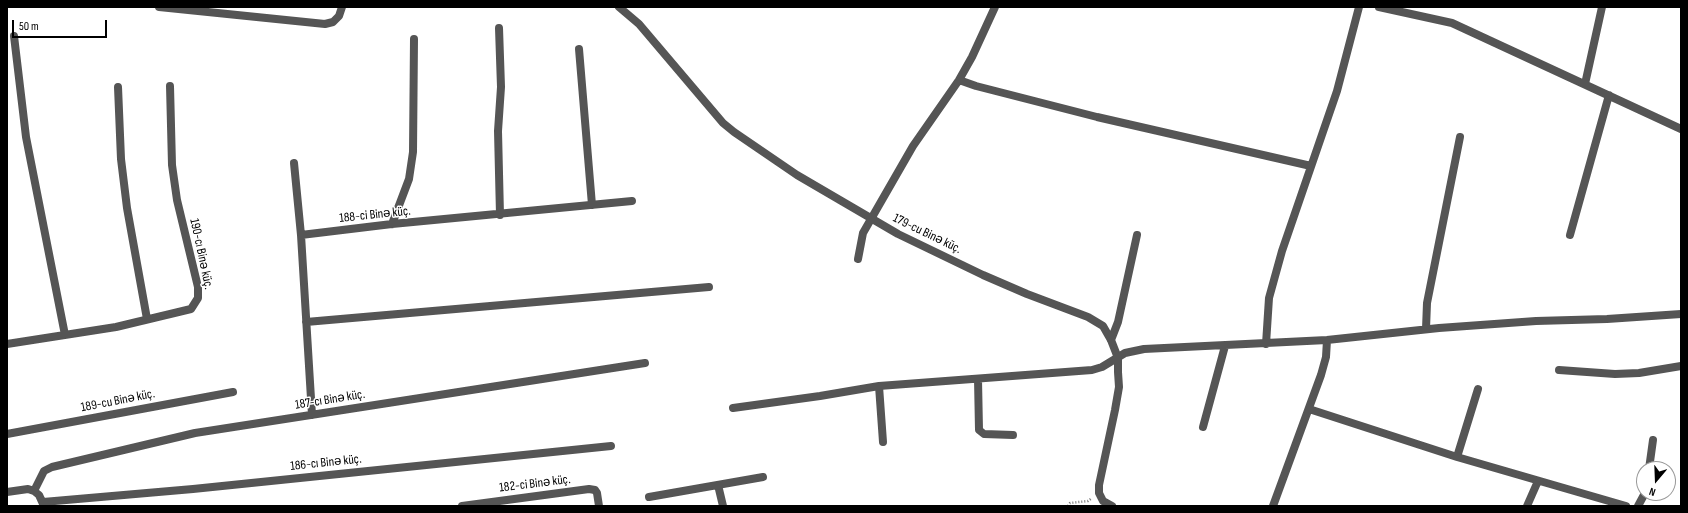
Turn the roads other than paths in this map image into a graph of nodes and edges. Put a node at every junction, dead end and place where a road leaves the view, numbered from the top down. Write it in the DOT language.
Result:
graph roads {
  1 [pos="159,7"];
  2 [pos="342,7"];
  3 [pos="619,7"];
  4 [pos="995,7"];
  5 [pos="1359,7"];
  6 [pos="1379,7"];
  7 [pos="1602,7"];
  8 [pos="499,28"];
  9 [pos="14,36"];
  10 [pos="414,39"];
  11 [pos="579,49"];
  12 [pos="959,80"];
  13 [pos="1584,84"];
  14 [pos="170,86"];
  15 [pos="118,87"];
  16 [pos="1609,95"];
  17 [pos="1680,126"];
  18 [pos="1460,137"];
  19 [pos="294,163"];
  20 [pos="1311,166"];
  21 [pos="632,201"];
  22 [pos="592,205"];
  23 [pos="500,215"];
  24 [pos="871,219"];
  25 [pos="392,224"];
  26 [pos="301,235"];
  27 [pos="1137,235"];
  28 [pos="1570,235"];
  29 [pos="858,259"];
  30 [pos="708,287"];
  31 [pos="1681,314"];
  32 [pos="147,319"];
  33 [pos="306,322"];
  34 [pos="1426,328"];
  35 [pos="65,335"];
  36 [pos="1111,340"];
  37 [pos="1327,340"];
  38 [pos="7,344"];
  39 [pos="1266,344"];
  40 [pos="1225,346"];
  41 [pos="1118,358"];
  42 [pos="645,363"];
  43 [pos="1681,366"];
  44 [pos="1559,370"];
  45 [pos="978,379"];
  46 [pos="879,386"];
  47 [pos="1478,389"];
  48 [pos="233,392"];
  49 [pos="733,408"];
  50 [pos="1309,409"];
  51 [pos="312,415"];
  52 [pos="1203,427"];
  53 [pos="7,434"];
  54 [pos="1013,435"];
  55 [pos="1652,440"];
  56 [pos="883,442"];
  57 [pos="611,446"];
  58 [pos="1457,457"];
  59 [pos="1650,461"];
  60 [pos="763,477"];
  61 [pos="1538,481"];
  62 [pos="718,485"];
  63 [pos="34,491"];
  64 [pos="7,492"];
  65 [pos="649,497"];
  66 [pos="43,504"];
  67 [pos="462,506"];
  68 [pos="599,506"];
  69 [pos="722,506"];
  70 [pos="1112,506"];
  71 [pos="1273,506"];
  72 [pos="1527,506"];
  73 [pos="1626,506"];
  1 -- 2 [label="street"];
  3 -- 24 [label="street, 179-cu Binə küç."];
  4 -- 12 [label="street"];
  5 -- 20 [label="street"];
  6 -- 13 [label="street"];
  7 -- 13 [label="street"];
  8 -- 23 [label="street"];
  9 -- 35 [label="street"];
  10 -- 25 [label="street"];
  11 -- 22 [label="street"];
  12 -- 20 [label="street"];
  12 -- 24 [label="street"];
  13 -- 16 [label="street"];
  14 -- 32 [label="street, 190-cı Binə küç."];
  15 -- 32 [label="street"];
  16 -- 17 [label="street"];
  16 -- 28 [label="street"];
  18 -- 34 [label="street"];
  19 -- 26 [label="street"];
  20 -- 39 [label="street"];
  21 -- 22 [label="street, 188-ci Binə küç."];
  22 -- 23 [label="street, 188-ci Binə küç."];
  23 -- 25 [label="street, 188-ci Binə küç."];
  24 -- 29 [label="street"];
  24 -- 36 [label="street, 179-cu Binə küç."];
  25 -- 26 [label="street, 188-ci Binə küç."];
  26 -- 33 [label="street"];
  27 -- 36 [label="street"];
  30 -- 33 [label="street"];
  31 -- 34 [label="street"];
  32 -- 35 [label="street, 190-cı Binə küç."];
  33 -- 51 [label="street"];
  34 -- 37 [label="street"];
  35 -- 38 [label="street, 190-cı Binə küç."];
  36 -- 41 [label="street, 179-cu Binə küç."];
  37 -- 39 [label="street"];
  37 -- 50 [label="street"];
  39 -- 40 [label="street"];
  40 -- 41 [label="street"];
  40 -- 52 [label="street"];
  41 -- 45 [label="street"];
  41 -- 70 [label="street, 179-cu Binə küç."];
  42 -- 51 [label="street, 187-cı Binə küç."];
  43 -- 44 [label="street"];
  45 -- 46 [label="street"];
  45 -- 54 [label="street"];
  46 -- 49 [label="street"];
  46 -- 56 [label="street"];
  47 -- 58 [label="street"];
  48 -- 53 [label="street, 189-cu Binə küç."];
  50 -- 58 [label="street"];
  50 -- 71 [label="street"];
  51 -- 63 [label="street, 187-cı Binə küç."];
  55 -- 59 [label="street"];
  57 -- 66 [label="street, 186-cı Binə küç."];
  58 -- 61 [label="street"];
  60 -- 62 [label="street"];
  61 -- 72 [label="street"];
  61 -- 73 [label="street"];
  62 -- 65 [label="street"];
  62 -- 69 [label="street"];
  63 -- 64 [label="street"];
  63 -- 66 [label="street"];
  67 -- 68 [label="street, 182-ci Binə küç."];
}
